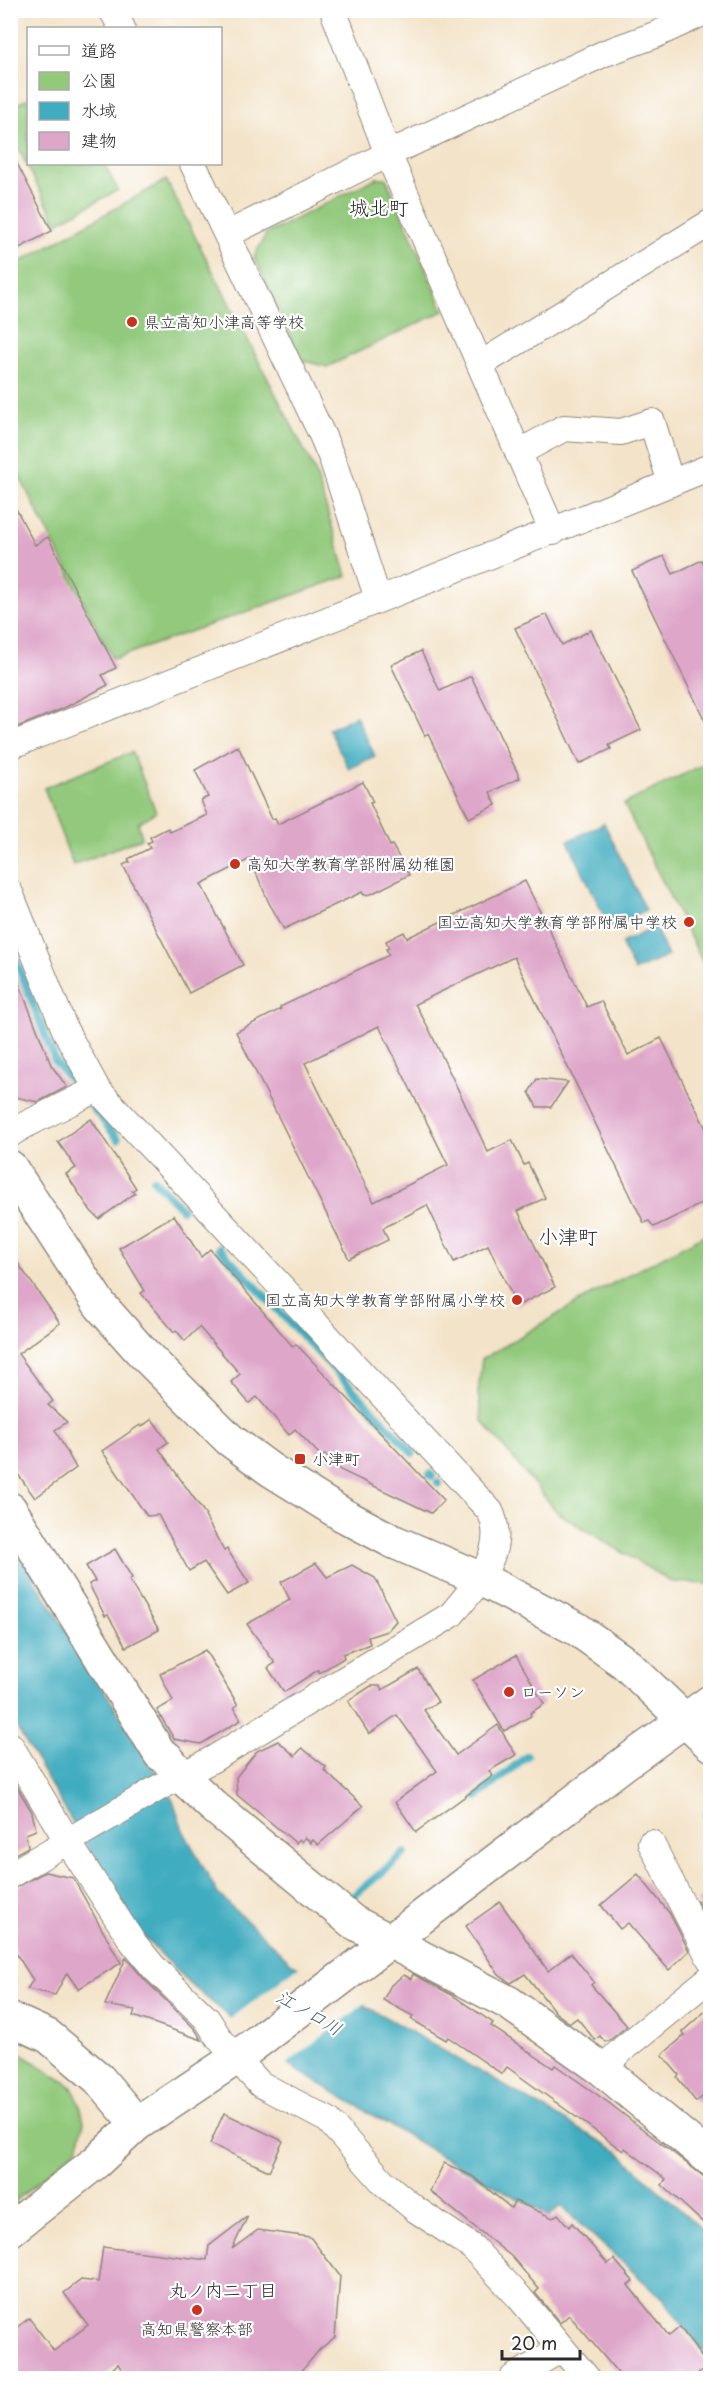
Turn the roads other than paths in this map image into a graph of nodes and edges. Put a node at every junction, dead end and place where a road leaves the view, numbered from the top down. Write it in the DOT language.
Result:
graph roads {
  1 [pos="112,10"];
  2 [pos="333,10"];
  3 [pos="709,10"];
  4 [pos="121,27"];
  5 [pos="388,154"];
  6 [pos="194,165"];
  7 [pos="711,223"];
  8 [pos="228,234"];
  9 [pos="481,364"];
  10 [pos="518,453"];
  11 [pos="711,467"];
  12 [pos="671,483"];
  13 [pos="553,532"];
  14 [pos="378,598"];
  15 [pos="10,746"];
  16 [pos="10,893"];
  17 [pos="86,1095"];
  18 [pos="10,1134"];
  19 [pos="12,1176"];
  20 [pos="10,1509"];
  21 [pos="481,1580"];
  22 [pos="699,1711"];
  23 [pos="711,1744"];
  24 [pos="10,1745"];
  25 [pos="173,1780"];
  26 [pos="72,1839"];
  27 [pos="651,1842"];
  28 [pos="10,1875"];
  29 [pos="390,1941"];
  30 [pos="711,1959"];
  31 [pos="711,1978"];
  32 [pos="10,2019"];
  33 [pos="243,2052"];
  34 [pos="602,2069"];
  35 [pos="137,2124"];
  36 [pos="711,2159"];
  37 [pos="10,2230"];
  38 [pos="561,2349"];
  39 [pos="513,2379"];
  40 [pos="587,2379"];
  1 -- 4 [label="street"];
  2 -- 5 [label="street"];
  3 -- 5 [label="street"];
  5 -- 8 [label="street"];
  5 -- 9 [label="street"];
  6 -- 8 [label="street"];
  7 -- 9 [label="street"];
  8 -- 14 [label="street"];
  9 -- 10 [label="street"];
  10 -- 12 [label="street"];
  10 -- 13 [label="street"];
  11 -- 12 [label="street"];
  12 -- 13 [label="street"];
  13 -- 14 [label="street"];
  14 -- 15 [label="street"];
  16 -- 17 [label="street"];
  17 -- 18 [label="street"];
  17 -- 21 [label="street"];
  19 -- 21 [label="street"];
  20 -- 25 [label="street"];
  21 -- 22 [label="street"];
  21 -- 25 [label="street"];
  22 -- 23 [label="street"];
  22 -- 29 [label="street"];
  24 -- 26 [label="street"];
  25 -- 26 [label="street"];
  25 -- 29 [label="street"];
  26 -- 28 [label="street"];
  26 -- 33 [label="street"];
  27 -- 30 [label="street"];
  29 -- 33 [label="street"];
  29 -- 34 [label="street"];
  31 -- 34 [label="street"];
  32 -- 35 [label="street"];
  33 -- 35 [label="street"];
  33 -- 38 [label="street"];
  34 -- 36 [label="street"];
  35 -- 37 [label="street"];
  38 -- 39 [label="street"];
  38 -- 40 [label="street"];
}
